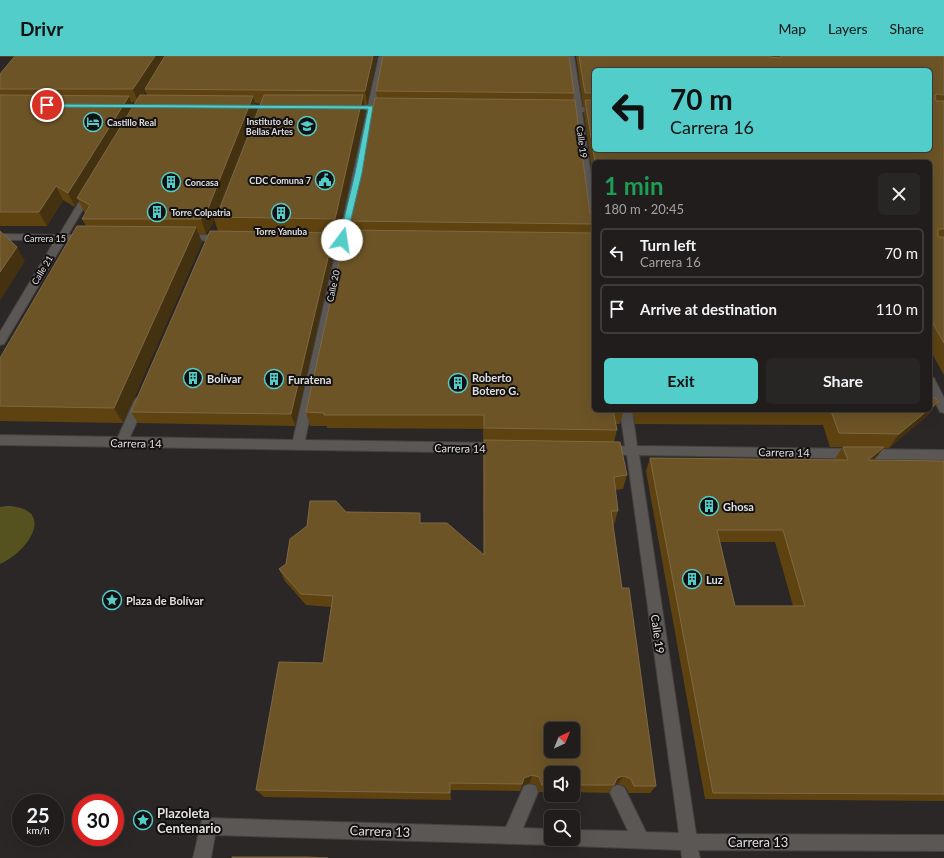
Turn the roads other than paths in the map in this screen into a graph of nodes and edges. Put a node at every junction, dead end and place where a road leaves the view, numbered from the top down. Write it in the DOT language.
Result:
graph roads {
  1 [pos="382,56"];
  2 [pos="571,56"];
  3 [pos="340,107"];
  4 [pos="371,108"];
  5 [pos="395,108"];
  6 [pos="554,109"];
  7 [pos="578,110"];
  8 [pos="592,110"];
  9 [pos="92,187"];
  10 [pos="592,213"];
  11 [pos="218,226"];
  12 [pos="0,237"];
  13 [pos="61,238"];
  14 [pos="99,238"];
  15 [pos="178,238"];
  16 [pos="210,238"];
  17 [pos="233,238"];
  18 [pos="311,239"];
  19 [pos="342,240"];
  20 [pos="365,240"];
  21 [pos="205,250"];
  22 [pos="0,341"];
  23 [pos="932,385"];
  24 [pos="146,388"];
  25 [pos="944,409"];
  26 [pos="626,412"];
  27 [pos="0,440"];
  28 [pos="122,442"];
  29 [pos="298,445"];
  30 [pos="512,448"];
  31 [pos="592,450"];
  32 [pos="631,450"];
  33 [pos="944,455"];
  34 [pos="530,792"];
  35 [pos="618,793"];
  36 [pos="511,836"];
  37 [pos="544,837"];
  38 [pos="580,838"];
  39 [pos="641,840"];
  40 [pos="944,842"];
  41 [pos="690,850"];
  42 [pos="202,858"];
  1 -- 4 [label="street, Calle 20"];
  2 -- 7 [label="street, Calle 19"];
  3 -- 4 [label="street"];
  4 -- 5 [label="street"];
  4 -- 19 [label="street, Calle 20"];
  6 -- 7 [label="street"];
  7 -- 8 [label="street"];
  7 -- 10 [label="street, Calle 19"];
  9 -- 13 [label="street, Calle 21"];
  11 -- 16 [label="street"];
  12 -- 13 [label="street, Carrera 15"];
  13 -- 14 [label="street, Carrera 15"];
  13 -- 22 [label="street, Calle 21"];
  15 -- 16 [label="street"];
  16 -- 17 [label="street"];
  16 -- 21 [label="street"];
  18 -- 19 [label="street"];
  19 -- 20 [label="street"];
  19 -- 29 [label="street, Calle 20"];
  23 -- 25 [label="street"];
  24 -- 28 [label="street"];
  26 -- 32 [label="street, Calle 19"];
  27 -- 28 [label="street, Carrera 14"];
  28 -- 29 [label="street, Carrera 14"];
  29 -- 30 [label="street, Carrera 14"];
  31 -- 32 [label="street, Carrera 14"];
  32 -- 33 [label="street, Carrera 14"];
  32 -- 41 [label="street, Calle 19"];
  34 -- 36 [label="street"];
  35 -- 39 [label="street"];
  36 -- 37 [label="street, Carrera 13"];
  36 -- 42 [label="street, Carrera 13"];
  38 -- 39 [label="street, Carrera 13"];
  39 -- 41 [label="street, Carrera 13"];
  40 -- 41 [label="street, Carrera 13"];
}
